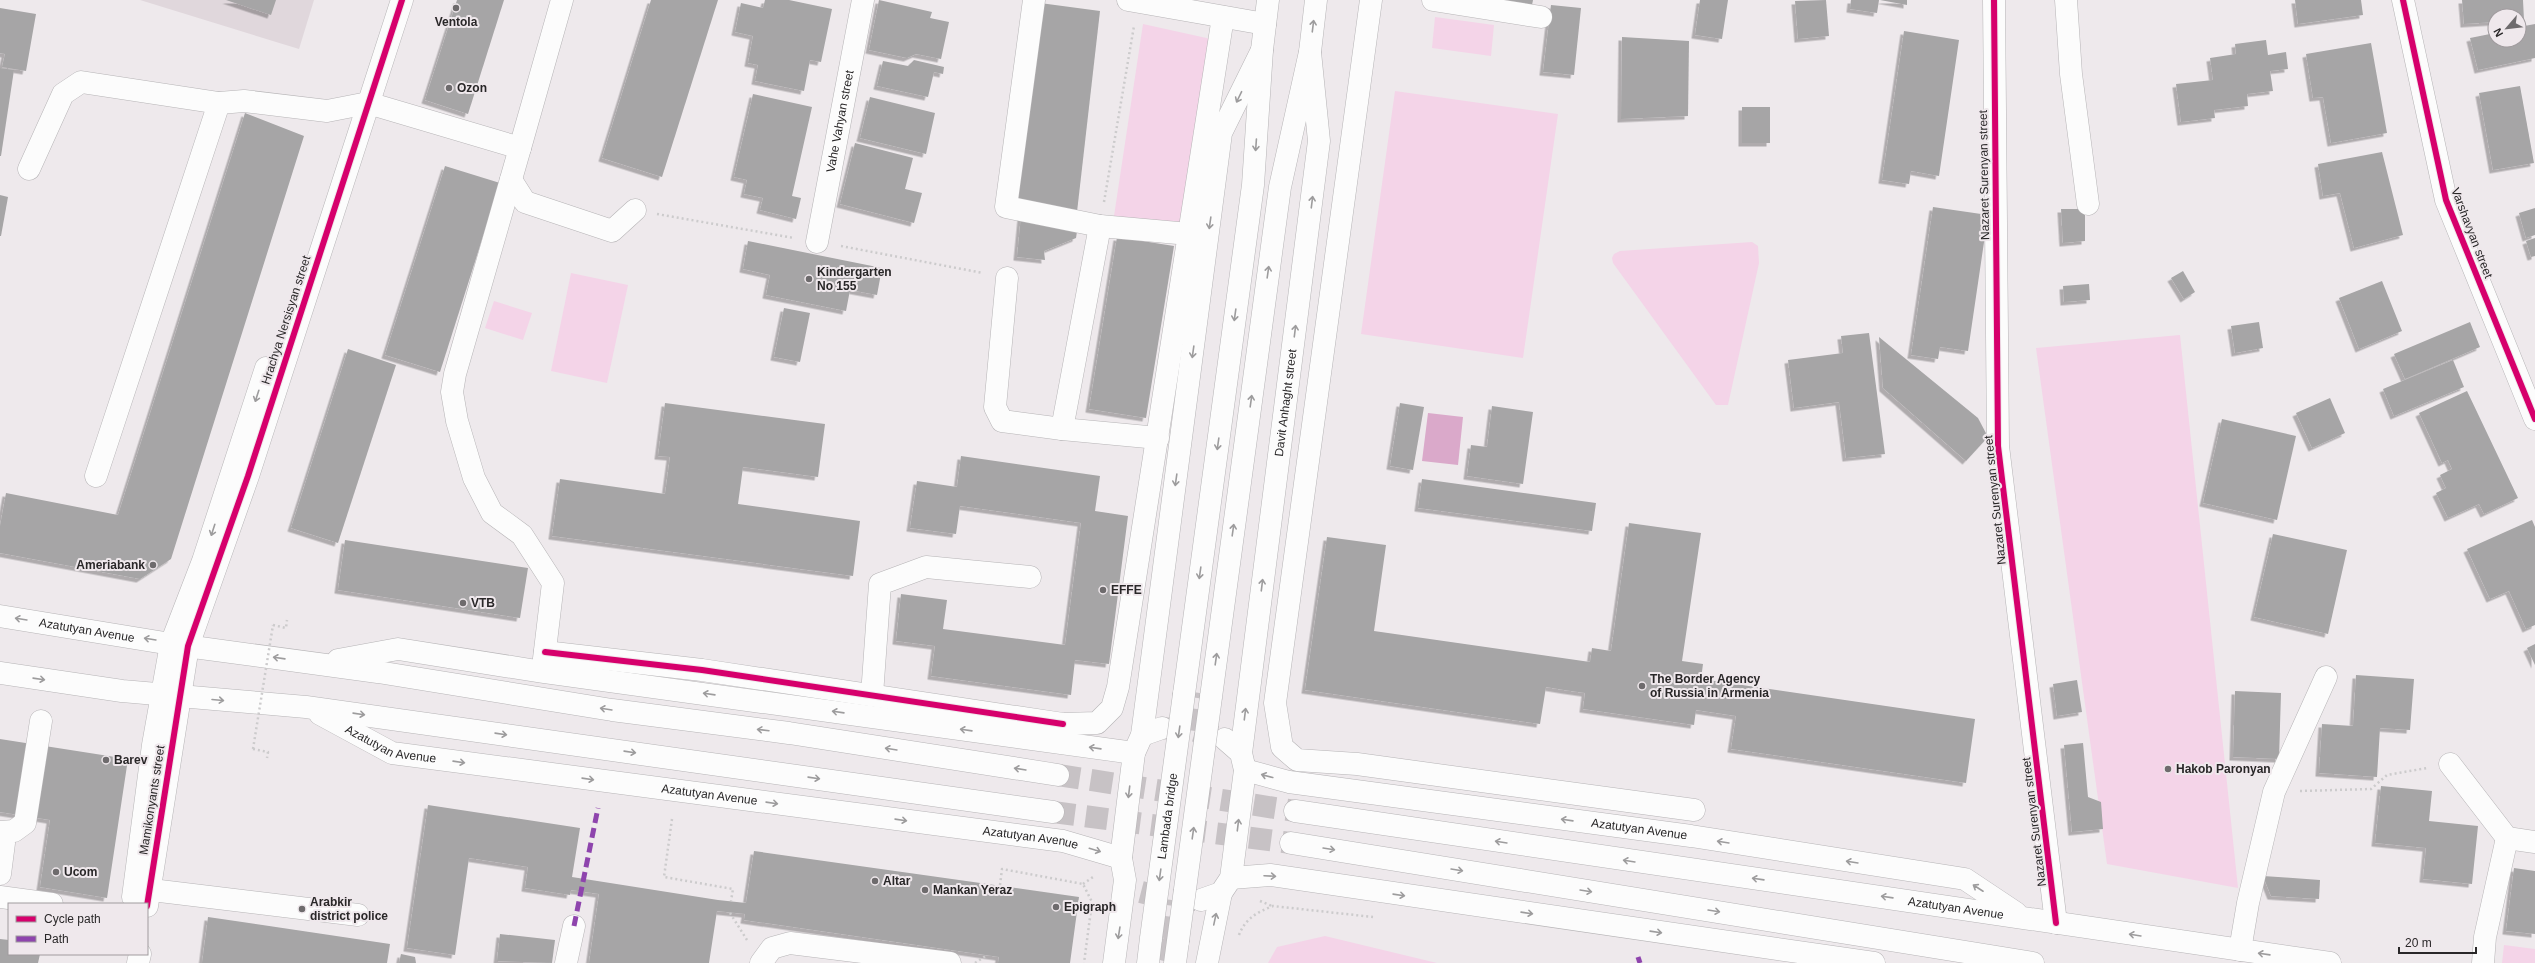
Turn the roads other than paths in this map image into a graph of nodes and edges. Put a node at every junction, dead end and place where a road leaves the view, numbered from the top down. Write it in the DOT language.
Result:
graph roads {
  1 [pos="388,0"];
  2 [pos="402,0"];
  3 [pos="562,0"];
  4 [pos="863,0"];
  5 [pos="1034,0"];
  6 [pos="1268,0"];
  7 [pos="1316,0"];
  8 [pos="1371,0"];
  9 [pos="1433,0"];
  10 [pos="1994,0"];
  11 [pos="2066,0"];
  12 [pos="2403,0"];
  13 [pos="1133,1"];
  14 [pos="1223,17"];
  15 [pos="1541,17"];
  16 [pos="1265,24"];
  17 [pos="1262,50"];
  18 [pos="1310,52"];
  19 [pos="219,103"];
  20 [pos="361,105"];
  21 [pos="520,148"];
  22 [pos="29,169"];
  23 [pos="511,180"];
  24 [pos="2088,204"];
  25 [pos="636,210"];
  26 [pos="1100,226"];
  27 [pos="1189,234"];
  28 [pos="817,242"];
  29 [pos="1007,278"];
  30 [pos="2529,389"];
  31 [pos="2535,419"];
  32 [pos="1062,429"];
  33 [pos="1158,438"];
  34 [pos="96,476"];
  35 [pos="1030,577"];
  36 [pos="0,616"];
  37 [pos="180,645"];
  38 [pos="544,662"];
  39 [pos="317,664"];
  40 [pos="0,673"];
  41 [pos="2326,676"];
  42 [pos="872,695"];
  43 [pos="170,696"];
  44 [pos="306,707"];
  45 [pos="41,721"];
  46 [pos="1146,739"];
  47 [pos="1237,754"];
  48 [pos="2450,764"];
  49 [pos="1058,775"];
  50 [pos="1694,810"];
  51 [pos="1295,811"];
  52 [pos="1053,812"];
  53 [pos="0,834"];
  54 [pos="2507,838"];
  55 [pos="2535,842"];
  56 [pos="1291,843"];
  57 [pos="1121,858"];
  58 [pos="0,874"];
  59 [pos="1218,890"];
  60 [pos="0,897"];
  61 [pos="141,897"];
  62 [pos="45,903"];
  63 [pos="358,915"];
  64 [pos="2022,916"];
  65 [pos="2056,923"];
  66 [pos="574,926"];
  67 [pos="2240,950"];
  68 [pos="2019,962"];
  69 [pos="566,963"];
  70 [pos="762,963"];
  71 [pos="950,963"];
  72 [pos="1114,963"];
  73 [pos="1148,963"];
  74 [pos="1175,963"];
  75 [pos="1207,963"];
  76 [pos="1874,963"];
  77 [pos="2330,963"];
  78 [pos="2483,963"];
  1 -- 20 [label="main road, Hrachya Nersisyan street"];
  2 -- 20 [label="main road, Hrachya Nersisyan street"];
  3 -- 21 [label="main road"];
  4 -- 28 [label="main road, Vahe Vahyan street"];
  5 -- 26 [label="main road"];
  6 -- 16 [label="main road"];
  18 -- 7 [label="main road, Davit Anhaght street, one-way"];
  8 -- 50 [label="main road"];
  9 -- 15 [label="main road"];
  10 -- 65 [label="main road, Nazaret Surenyan street"];
  11 -- 24 [label="main road"];
  12 -- 30 [label="main road, Varshavyan street"];
  13 -- 14 [label="main road"];
  14 -- 16 [label="main road"];
  14 -- 27 [label="main road"];
  16 -- 17 [label="main road"];
  17 -- 46 [label="main road, one-way"];
  17 -- 73 [label="main road, Lambada bridge, one-way, bridge"];
  47 -- 18 [label="main road, Davit Anhaght street, one-way"];
  74 -- 18 [label="main road, Davit Anhaght street, one-way, bridge"];
  19 -- 20 [label="main road"];
  19 -- 22 [label="main road"];
  19 -- 34 [label="main road"];
  20 -- 21 [label="main road"];
  20 -- 37 [label="main road, Hrachya Nersisyan street"];
  21 -- 23 [label="main road"];
  23 -- 25 [label="main road"];
  23 -- 38 [label="main road"];
  26 -- 27 [label="main road"];
  26 -- 32 [label="main road"];
  27 -- 33 [label="main road"];
  29 -- 32 [label="main road"];
  30 -- 31 [label="main road, Varshavyan street"];
  32 -- 33 [label="main road"];
  33 -- 42 [label="main road"];
  35 -- 42 [label="main road"];
  37 -- 36 [label="main road, Azatutyan Avenue, one-way"];
  39 -- 37 [label="main road, Azatutyan Avenue, one-way"];
  37 -- 43 [label="main road, Hrachya Nersisyan street"];
  38 -- 39 [label="main road, Azatutyan Avenue"];
  38 -- 42 [label="main road"];
  46 -- 38 [label="main road, Azatutyan Avenue, one-way"];
  49 -- 39 [label="main road, Azatutyan Avenue, one-way"];
  40 -- 43 [label="main road, Azatutyan Avenue, one-way"];
  41 -- 67 [label="main road"];
  43 -- 44 [label="main road, Azatutyan Avenue, one-way"];
  43 -- 61 [label="main road, Mamikonyants street"];
  44 -- 52 [label="main road, Azatutyan Avenue, one-way"];
  44 -- 57 [label="main road, Azatutyan Avenue, one-way"];
  45 -- 53 [label="main road"];
  46 -- 57 [label="main road, one-way"];
  59 -- 47 [label="main road, one-way"];
  64 -- 47 [label="main road, Azatutyan Avenue, one-way"];
  48 -- 54 [label="main road"];
  64 -- 51 [label="main road, Azatutyan Avenue, one-way"];
  53 -- 58 [label="main road"];
  54 -- 55 [label="main road"];
  54 -- 78 [label="main road"];
  56 -- 68 [label="main road, one-way"];
  57 -- 72 [label="main road, one-way"];
  75 -- 59 [label="main road, one-way"];
  59 -- 76 [label="main road, one-way"];
  60 -- 62 [label="main road"];
  61 -- 63 [label="main road"];
  64 -- 65 [label="main road, Azatutyan Avenue"];
  67 -- 65 [label="main road, Azatutyan Avenue, one-way"];
  66 -- 69 [label="main road"];
  77 -- 67 [label="main road, Azatutyan Avenue, one-way"];
  70 -- 71 [label="main road"];
}
